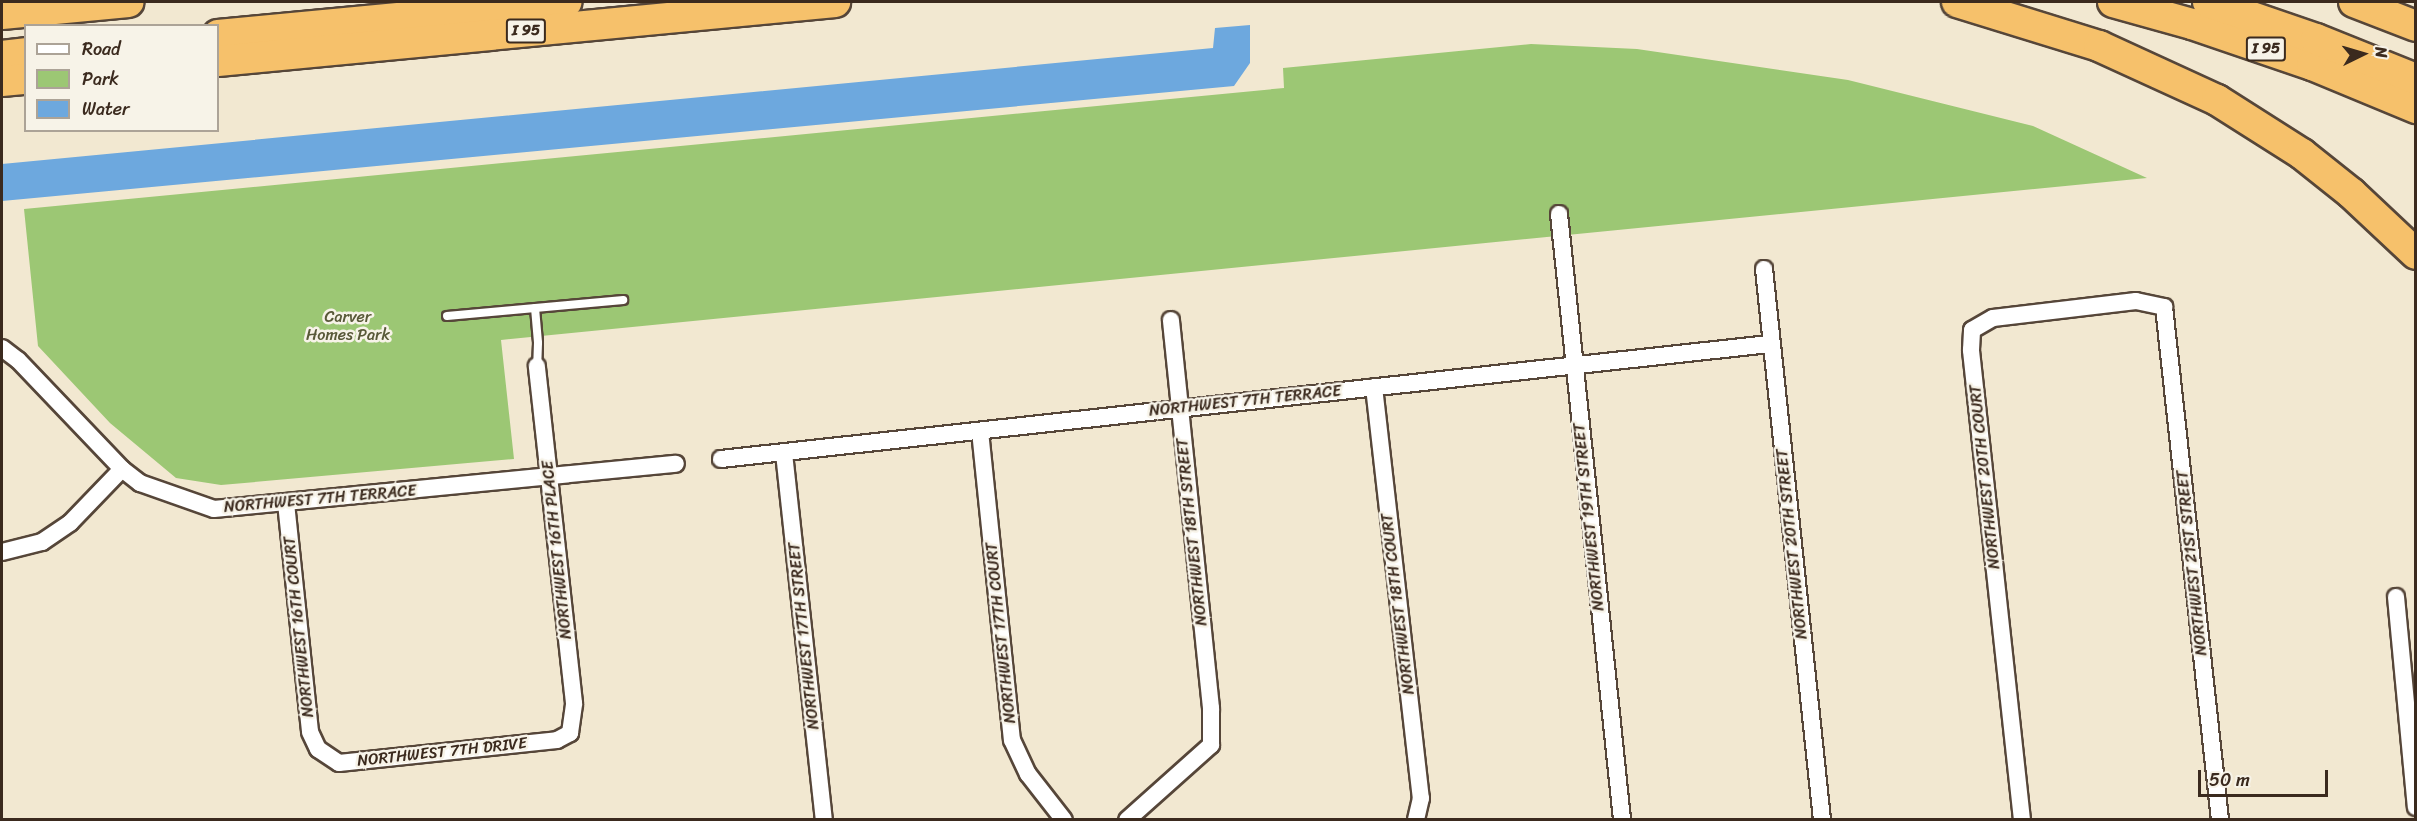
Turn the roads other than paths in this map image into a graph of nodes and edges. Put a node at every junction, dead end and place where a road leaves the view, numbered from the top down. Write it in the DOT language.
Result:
graph roads {
  1 [pos="128,2"];
  2 [pos="566,2"];
  3 [pos="835,2"];
  4 [pos="1957,2"];
  5 [pos="2113,2"];
  6 [pos="2208,2"];
  7 [pos="2354,2"];
  8 [pos="2,14"];
  9 [pos="2415,26"];
  10 [pos="219,35"];
  11 [pos="24,53"];
  12 [pos="2,56"];
  13 [pos="219,61"];
  14 [pos="24,79"];
  15 [pos="2415,79"];
  16 [pos="2,81"];
  17 [pos="2415,108"];
  18 [pos="1558,214"];
  19 [pos="2415,254"];
  20 [pos="1764,269"];
  21 [pos="623,300"];
  22 [pos="2164,307"];
  23 [pos="535,308"];
  24 [pos="447,316"];
  25 [pos="1171,320"];
  26 [pos="1770,344"];
  27 [pos="2,348"];
  28 [pos="1573,365"];
  29 [pos="537,366"];
  30 [pos="1374,387"];
  31 [pos="1179,408"];
  32 [pos="980,431"];
  33 [pos="784,453"];
  34 [pos="721,459"];
  35 [pos="676,464"];
  36 [pos="122,469"];
  37 [pos="550,477"];
  38 [pos="286,503"];
  39 [pos="2,552"];
  40 [pos="2396,597"];
  41 [pos="570,733"];
  42 [pos="318,749"];
  43 [pos="2415,807"];
  44 [pos="824,819"];
  45 [pos="1064,819"];
  46 [pos="1127,819"];
  47 [pos="1416,819"];
  48 [pos="1622,819"];
  49 [pos="1822,819"];
  50 [pos="2022,819"];
  51 [pos="2220,819"];
  1 -- 8 [label="highway"];
  2 -- 10 [label="highway"];
  3 -- 13 [label="highway, I 95"];
  4 -- 19 [label="highway"];
  5 -- 17 [label="highway, I 95"];
  6 -- 15 [label="highway"];
  7 -- 9 [label="highway"];
  11 -- 12 [label="highway"];
  14 -- 16 [label="highway"];
  18 -- 28 [label="street, NORTHWEST 19TH STREET"];
  20 -- 26 [label="street, NORTHWEST 20TH STREET"];
  21 -- 23 [label="lane"];
  22 -- 50 [label="street, NORTHWEST 20TH COURT"];
  22 -- 51 [label="street, NORTHWEST 21ST STREET"];
  23 -- 24 [label="lane"];
  23 -- 29 [label="lane"];
  25 -- 31 [label="street, NORTHWEST 18TH STREET"];
  26 -- 28 [label="street, NORTHWEST 7TH TERRACE"];
  26 -- 49 [label="street, NORTHWEST 20TH STREET"];
  27 -- 36 [label="street, NORTHWEST 7TH TERRACE"];
  28 -- 30 [label="street, NORTHWEST 7TH TERRACE"];
  28 -- 48 [label="street, NORTHWEST 19TH STREET"];
  29 -- 37 [label="street, NORTHWEST 16TH PLACE"];
  30 -- 31 [label="street, NORTHWEST 7TH TERRACE"];
  30 -- 47 [label="street, NORTHWEST 18TH COURT"];
  31 -- 32 [label="street, NORTHWEST 7TH TERRACE"];
  31 -- 46 [label="street, NORTHWEST 18TH STREET"];
  32 -- 33 [label="street, NORTHWEST 7TH TERRACE"];
  32 -- 45 [label="street, NORTHWEST 17TH COURT"];
  33 -- 34 [label="street, NORTHWEST 7TH TERRACE"];
  33 -- 44 [label="street, NORTHWEST 17TH STREET"];
  35 -- 37 [label="street, NORTHWEST 7TH TERRACE"];
  36 -- 38 [label="street, NORTHWEST 7TH TERRACE"];
  36 -- 39 [label="street"];
  37 -- 38 [label="street, NORTHWEST 7TH TERRACE"];
  37 -- 41 [label="street, NORTHWEST 16TH PLACE"];
  38 -- 42 [label="street, NORTHWEST 16TH COURT"];
  40 -- 43 [label="street"];
  41 -- 42 [label="street, NORTHWEST 7TH DRIVE"];
}
